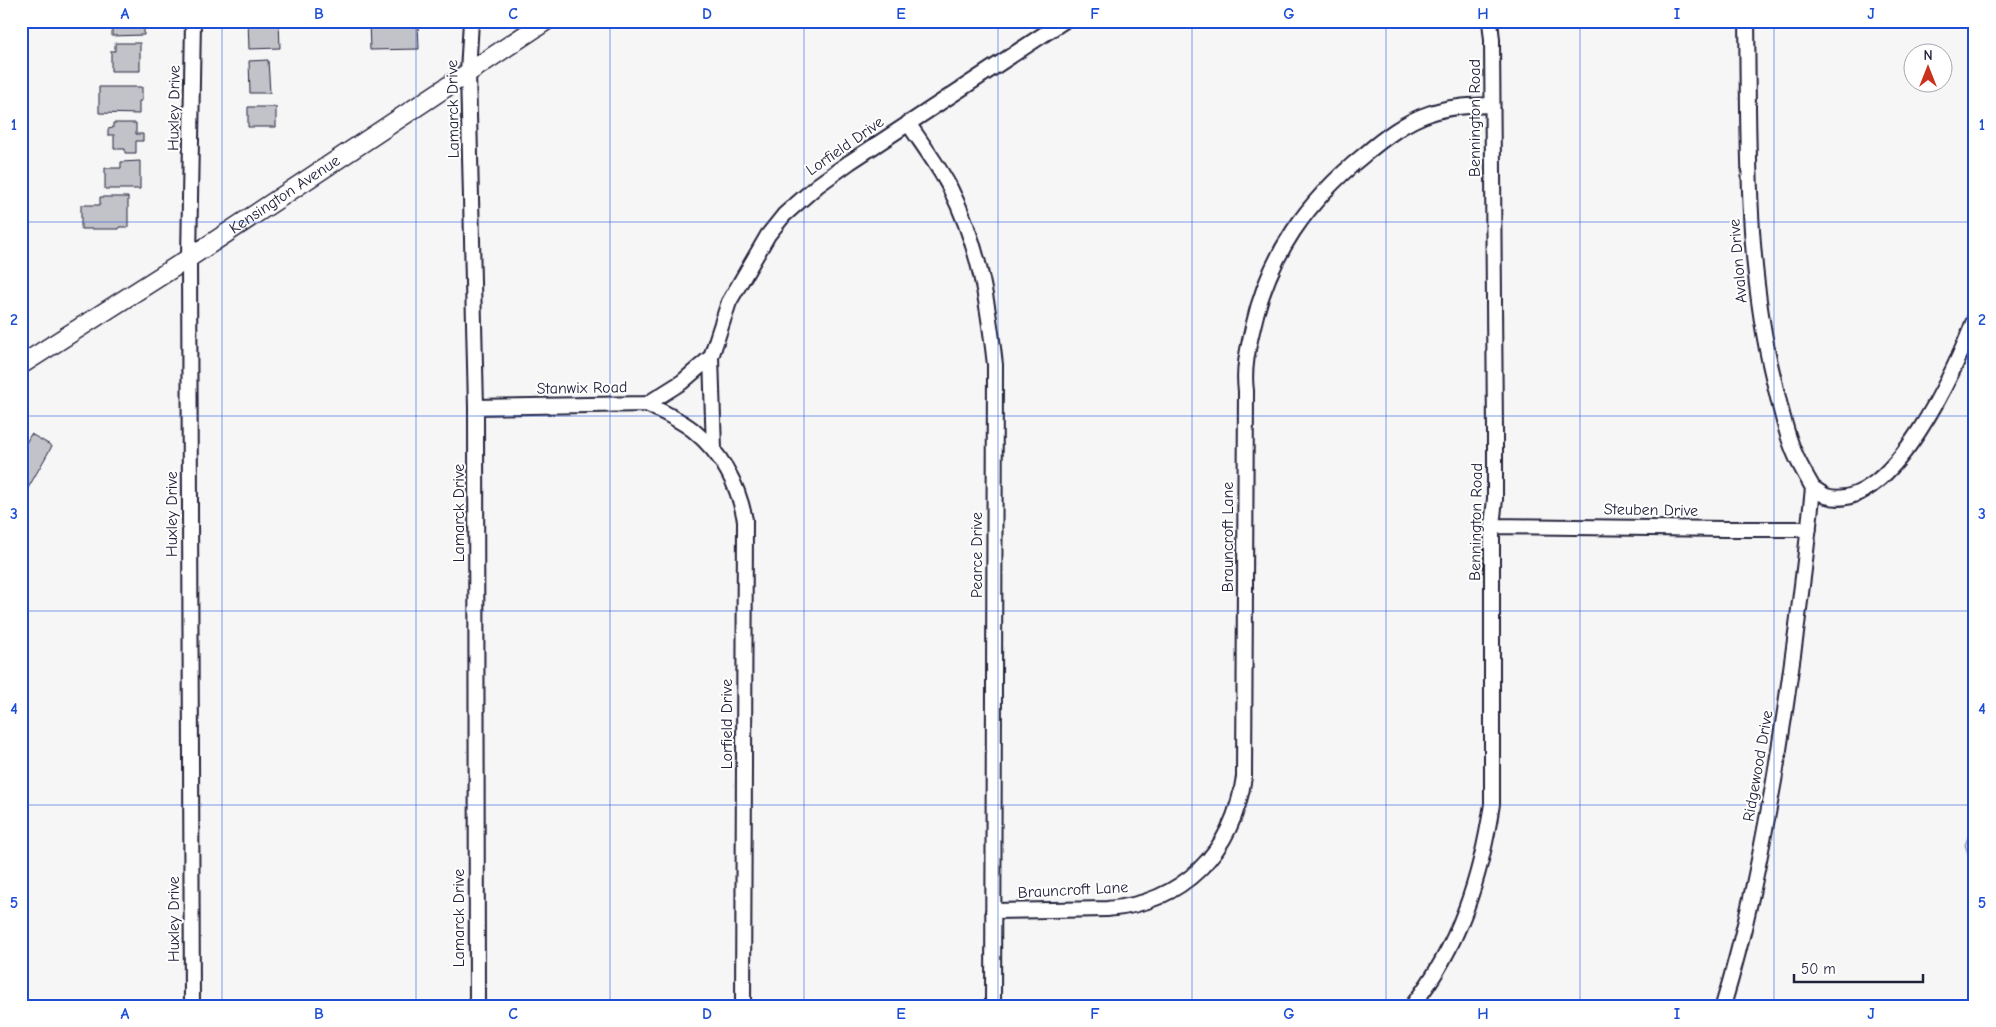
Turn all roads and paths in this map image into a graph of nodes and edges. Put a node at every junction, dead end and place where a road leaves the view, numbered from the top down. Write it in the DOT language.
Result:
graph roads {
  1 [pos="193,21"];
  2 [pos="471,21"];
  3 [pos="546,21"];
  4 [pos="1064,21"];
  5 [pos="1490,21"];
  6 [pos="1747,21"];
  7 [pos="468,72"];
  8 [pos="1492,105"];
  9 [pos="908,123"];
  10 [pos="189,258"];
  11 [pos="1975,318"];
  12 [pos="711,357"];
  13 [pos="21,365"];
  14 [pos="647,404"];
  15 [pos="476,407"];
  16 [pos="714,450"];
  17 [pos="1813,488"];
  18 [pos="1492,526"];
  19 [pos="1809,528"];
  20 [pos="993,911"];
  21 [pos="192,1006"];
  22 [pos="477,1006"];
  23 [pos="742,1006"];
  24 [pos="992,1006"];
  25 [pos="1412,1006"];
  26 [pos="1723,1006"];
  1 -- 10 [label="street, Huxley Drive"];
  2 -- 7 [label="street, Lamarck Drive"];
  3 -- 7 [label="street, Kensington Avenue"];
  4 -- 9 [label="street, Lorfield Drive"];
  5 -- 8 [label="street, Bennington Road"];
  6 -- 17 [label="street, Avalon Drive"];
  7 -- 10 [label="street, Kensington Avenue"];
  7 -- 15 [label="street, Lamarck Drive"];
  8 -- 18 [label="street, Bennington Road"];
  8 -- 20 [label="street, Brauncroft Lane"];
  9 -- 12 [label="street, Lorfield Drive"];
  9 -- 20 [label="street, Pearce Drive"];
  10 -- 13 [label="street, Kensington Avenue"];
  10 -- 21 [label="street, Huxley Drive"];
  11 -- 17 [label="street"];
  12 -- 14 [label="street, Stanwix Road"];
  12 -- 16 [label="street, Lorfield Drive"];
  14 -- 15 [label="street, Stanwix Road"];
  14 -- 16 [label="street, Lorfield Drive"];
  15 -- 22 [label="street, Lamarck Drive"];
  16 -- 23 [label="street, Lorfield Drive"];
  17 -- 19 [label="street, Ridgewood Drive"];
  18 -- 19 [label="street, Steuben Drive"];
  18 -- 25 [label="street, Bennington Road"];
  19 -- 26 [label="street, Ridgewood Drive"];
  20 -- 24 [label="street, Pearce Drive"];
}
